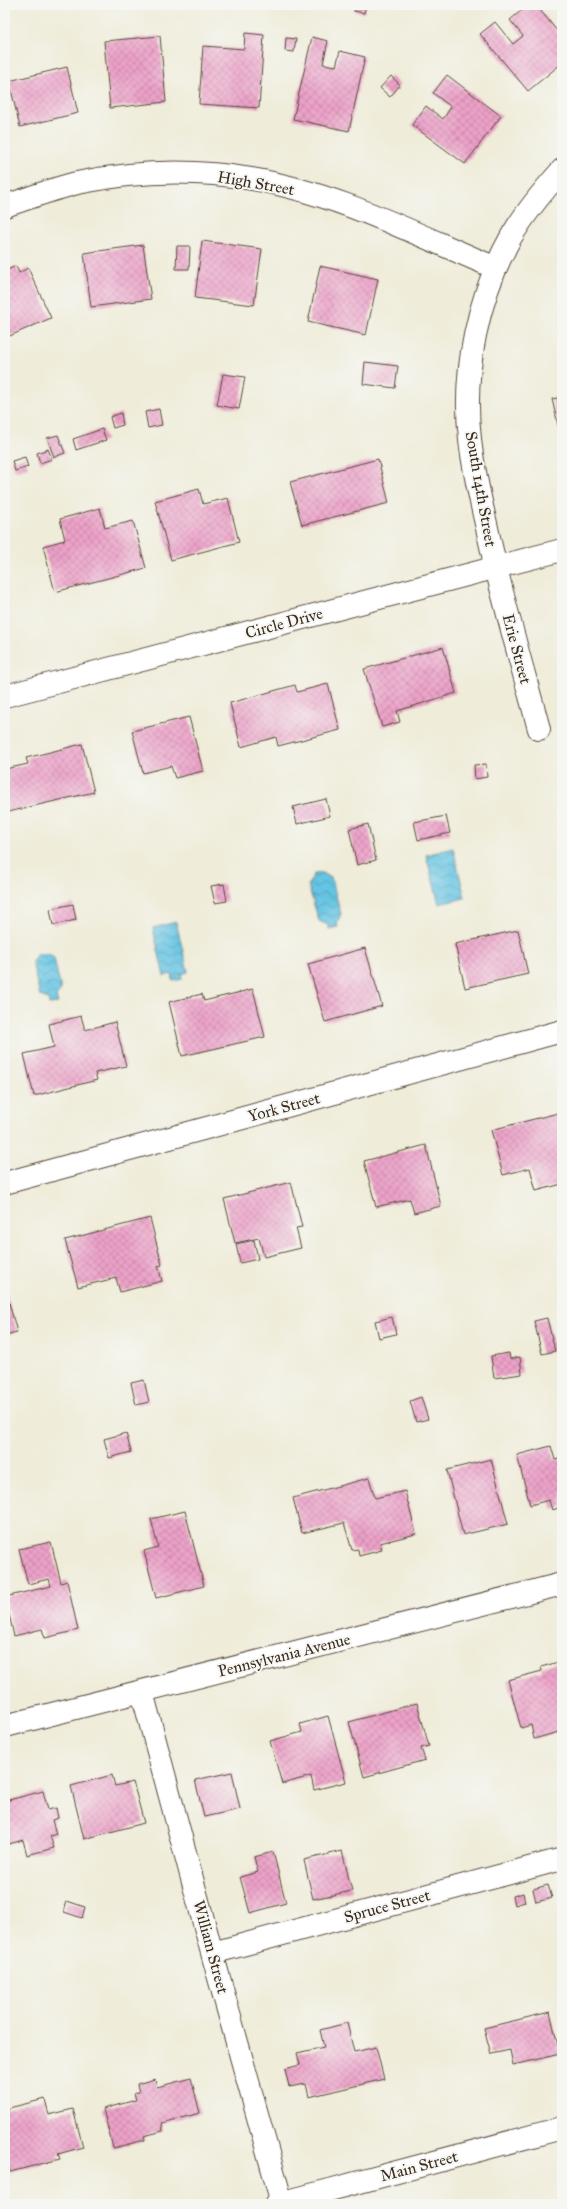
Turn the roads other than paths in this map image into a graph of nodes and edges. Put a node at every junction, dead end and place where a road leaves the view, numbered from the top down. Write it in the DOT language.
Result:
graph roads {
  1 [pos="562,170"];
  2 [pos="5,206"];
  3 [pos="496,268"];
  4 [pos="562,550"];
  5 [pos="495,568"];
  6 [pos="5,696"];
  7 [pos="540,729"];
  8 [pos="562,1031"];
  9 [pos="5,1183"];
  10 [pos="562,1584"];
  11 [pos="142,1692"];
  12 [pos="5,1726"];
  13 [pos="562,1859"];
  14 [pos="212,1953"];
  15 [pos="562,2128"];
  16 [pos="279,2203"];
  1 -- 3 [label="street, South 14th Street"];
  2 -- 3 [label="street, High Street"];
  3 -- 5 [label="street, South 14th Street"];
  4 -- 5 [label="street, Circle Drive"];
  5 -- 6 [label="street, Circle Drive"];
  5 -- 7 [label="street, Erie Street"];
  8 -- 9 [label="street, York Street"];
  10 -- 11 [label="street, Pennsylvania Avenue"];
  11 -- 12 [label="street, Pennsylvania Avenue"];
  11 -- 14 [label="street, William Street"];
  13 -- 14 [label="street, Spruce Street"];
  14 -- 16 [label="street, William Street"];
  15 -- 16 [label="street, Main Street"];
}
